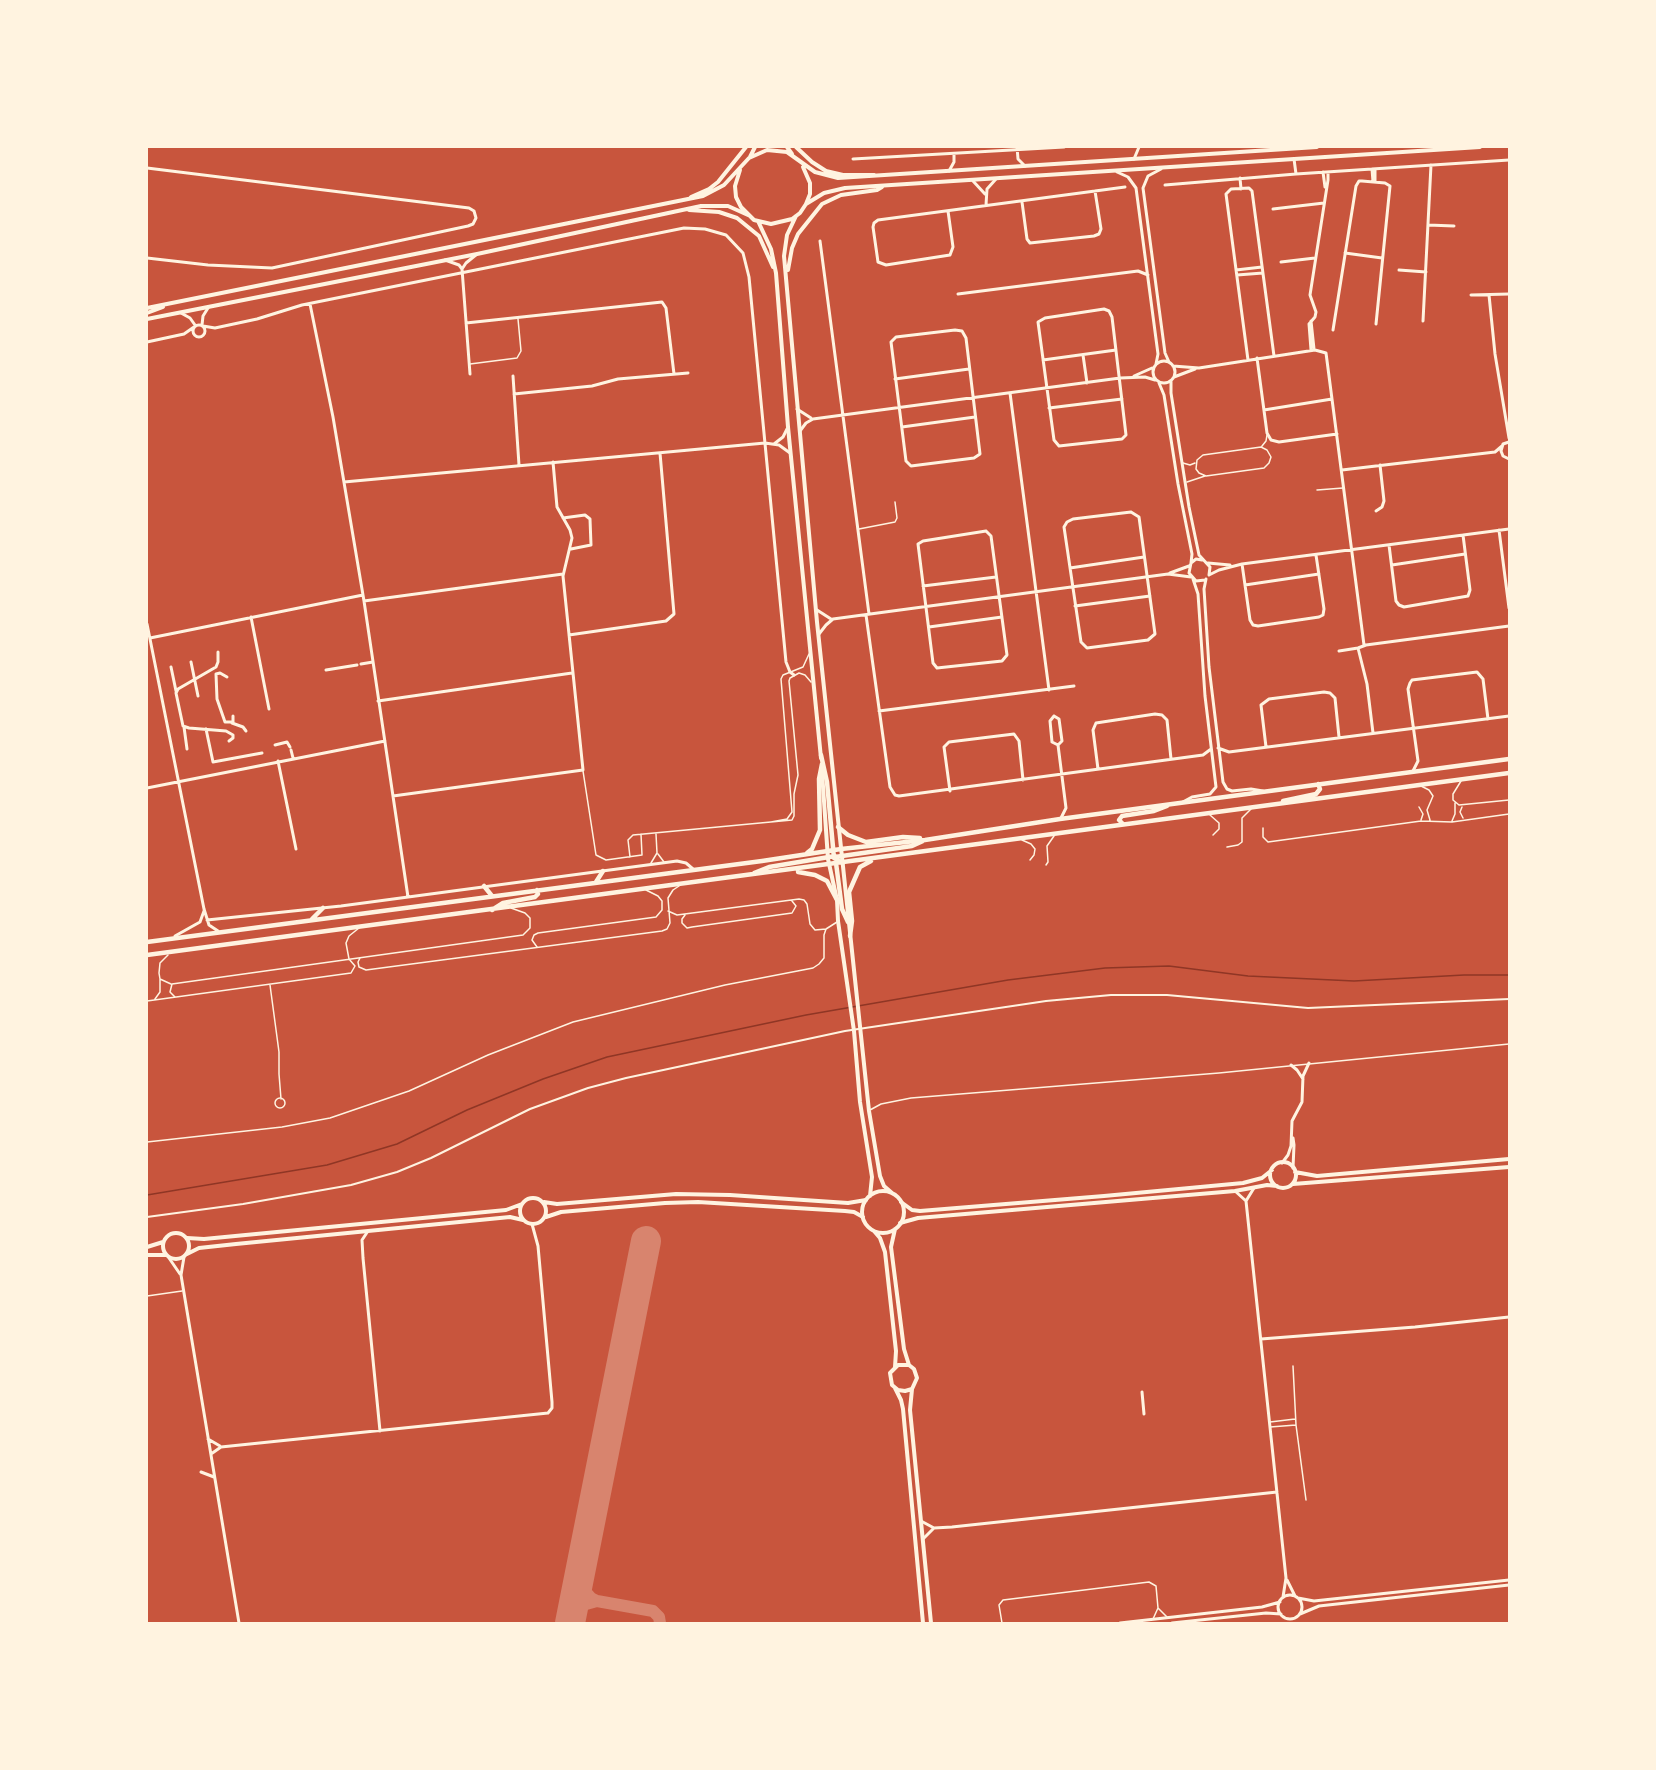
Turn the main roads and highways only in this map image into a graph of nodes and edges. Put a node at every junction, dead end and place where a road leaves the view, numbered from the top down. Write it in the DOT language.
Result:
graph roads {
  1 [pos="746,147"];
  2 [pos="755,147"];
  3 [pos="787,147"];
  4 [pos="796,147"];
  5 [pos="1317,147"];
  6 [pos="1480,147"];
  7 [pos="795,157"];
  8 [pos="749,158"];
  9 [pos="801,163"];
  10 [pos="741,166"];
  11 [pos="878,176"];
  12 [pos="885,186"];
  13 [pos="682,200"];
  14 [pos="806,204"];
  15 [pos="683,210"];
  16 [pos="748,215"];
  17 [pos="796,216"];
  18 [pos="758,221"];
  19 [pos="776,273"];
  20 [pos="787,273"];
  21 [pos="169,304"];
  22 [pos="147,308"];
  23 [pos="147,313"];
  24 [pos="147,319"];
  25 [pos="821,755"];
  26 [pos="1509,759"];
  27 [pos="822,765"];
  28 [pos="1509,773"];
  29 [pos="1318,784"];
  30 [pos="1278,803"];
  31 [pos="1169,805"];
  32 [pos="1123,824"];
  33 [pos="838,827"];
  34 [pos="926,840"];
  35 [pos="841,849"];
  36 [pos="834,850"];
  37 [pos="828,851"];
  38 [pos="842,856"];
  39 [pos="884,857"];
  40 [pos="762,861"];
  41 [pos="832,861"];
  42 [pos="843,863"];
  43 [pos="603,871"];
  44 [pos="786,871"];
  45 [pos="751,874"];
  46 [pos="596,882"];
  47 [pos="484,886"];
  48 [pos="537,890"];
  49 [pos="492,896"];
  50 [pos="837,900"];
  51 [pos="323,908"];
  52 [pos="492,910"];
  53 [pos="312,920"];
  54 [pos="848,922"];
  55 [pos="850,936"];
  56 [pos="147,942"];
  57 [pos="147,955"];
  58 [pos="1509,1159"];
  59 [pos="1509,1167"];
  60 [pos="1272,1170"];
  61 [pos="1294,1170"];
  62 [pos="1293,1184"];
  63 [pos="1277,1186"];
  64 [pos="892,1193"];
  65 [pos="868,1198"];
  66 [pos="544,1202"];
  67 [pos="901,1202"];
  68 [pos="522,1204"];
  69 [pos="546,1217"];
  70 [pos="863,1217"];
  71 [pos="523,1220"];
  72 [pos="900,1223"];
  73 [pos="895,1229"];
  74 [pos="874,1231"];
  75 [pos="187,1238"];
  76 [pos="164,1241"];
  77 [pos="147,1247"];
  78 [pos="147,1255"];
  79 [pos="186,1255"];
  80 [pos="168,1256"];
  81 [pos="909,1365"];
  82 [pos="895,1367"];
  83 [pos="895,1388"];
  84 [pos="912,1389"];
  85 [pos="923,1623"];
  86 [pos="931,1623"];
  1 -- 13 [label="main road"];
  2 -- 8 [label="main road"];
  3 -- 7 [label="main road"];
  4 -- 11 [label="main road"];
  5 -- 11 [label="main road"];
  6 -- 12 [label="main road"];
  7 -- 8 [label="main road"];
  7 -- 9 [label="main road"];
  8 -- 10 [label="main road"];
  9 -- 11 [label="main road"];
  9 -- 14 [label="main road"];
  10 -- 13 [label="main road"];
  10 -- 16 [label="main road"];
  12 -- 14 [label="main road"];
  12 -- 20 [label="main road"];
  13 -- 21 [label="main road"];
  14 -- 17 [label="main road"];
  15 -- 16 [label="main road"];
  15 -- 19 [label="main road"];
  15 -- 24 [label="main road"];
  16 -- 18 [label="main road"];
  17 -- 18 [label="main road"];
  17 -- 20 [label="main road"];
  18 -- 19 [label="main road"];
  19 -- 25 [label="main road"];
  20 -- 33 [label="main road"];
  21 -- 22 [label="main road"];
  21 -- 23 [label="main road"];
  25 -- 27 [label="main road"];
  25 -- 36 [label="main road"];
  26 -- 29 [label="main road"];
  27 -- 37 [label="main road"];
  27 -- 40 [label="main road"];
  28 -- 30 [label="main road"];
  29 -- 30 [label="main road"];
  29 -- 31 [label="main road"];
  30 -- 32 [label="main road"];
  31 -- 32 [label="main road"];
  31 -- 34 [label="main road"];
  32 -- 39 [label="main road"];
  33 -- 34 [label="main road"];
  33 -- 35 [label="main road"];
  34 -- 35 [label="main road"];
  34 -- 38 [label="main road"];
  35 -- 36 [label="main road"];
  35 -- 38 [label="main road"];
  35 -- 41 [label="main road"];
  36 -- 37 [label="main road"];
  36 -- 41 [label="main road"];
  37 -- 40 [label="main road"];
  37 -- 41 [label="main road"];
  38 -- 41 [label="main road"];
  38 -- 42 [label="main road"];
  39 -- 42 [label="main road"];
  39 -- 55 [label="main road"];
  40 -- 46 [label="main road"];
  41 -- 42 [label="main road"];
  41 -- 44 [label="main road"];
  41 -- 45 [label="main road"];
  41 -- 50 [label="main road"];
  41 -- 54 [label="main road"];
  42 -- 54 [label="main road"];
  43 -- 46 [label="main road"];
  44 -- 45 [label="main road"];
  44 -- 50 [label="main road"];
  45 -- 52 [label="main road"];
  46 -- 48 [label="main road"];
  47 -- 49 [label="main road"];
  48 -- 49 [label="main road"];
  48 -- 52 [label="main road"];
  49 -- 53 [label="main road"];
  50 -- 65 [label="main road"];
  51 -- 53 [label="main road"];
  52 -- 57 [label="main road"];
  53 -- 56 [label="main road"];
  54 -- 55 [label="main road"];
  55 -- 64 [label="main road"];
  58 -- 61 [label="main road"];
  59 -- 62 [label="main road"];
  60 -- 61 [label="main road"];
  60 -- 63 [label="main road"];
  60 -- 67 [label="main road"];
  61 -- 62 [label="main road"];
  62 -- 63 [label="main road"];
  63 -- 72 [label="main road"];
  64 -- 65 [label="main road"];
  64 -- 67 [label="main road"];
  65 -- 66 [label="main road"];
  65 -- 70 [label="main road"];
  66 -- 68 [label="main road"];
  66 -- 69 [label="main road"];
  67 -- 72 [label="main road"];
  68 -- 71 [label="main road"];
  68 -- 75 [label="main road"];
  69 -- 70 [label="main road"];
  69 -- 71 [label="main road"];
  70 -- 74 [label="main road"];
  71 -- 79 [label="main road"];
  72 -- 73 [label="main road"];
  73 -- 74 [label="main road"];
  73 -- 81 [label="main road"];
  74 -- 82 [label="main road"];
  75 -- 76 [label="main road"];
  75 -- 79 [label="main road"];
  76 -- 77 [label="main road"];
  76 -- 80 [label="main road"];
  78 -- 80 [label="main road"];
  79 -- 80 [label="main road"];
  81 -- 82 [label="main road"];
  81 -- 84 [label="main road"];
  82 -- 83 [label="main road"];
  83 -- 84 [label="main road"];
  83 -- 85 [label="main road"];
  84 -- 86 [label="main road"];
}
